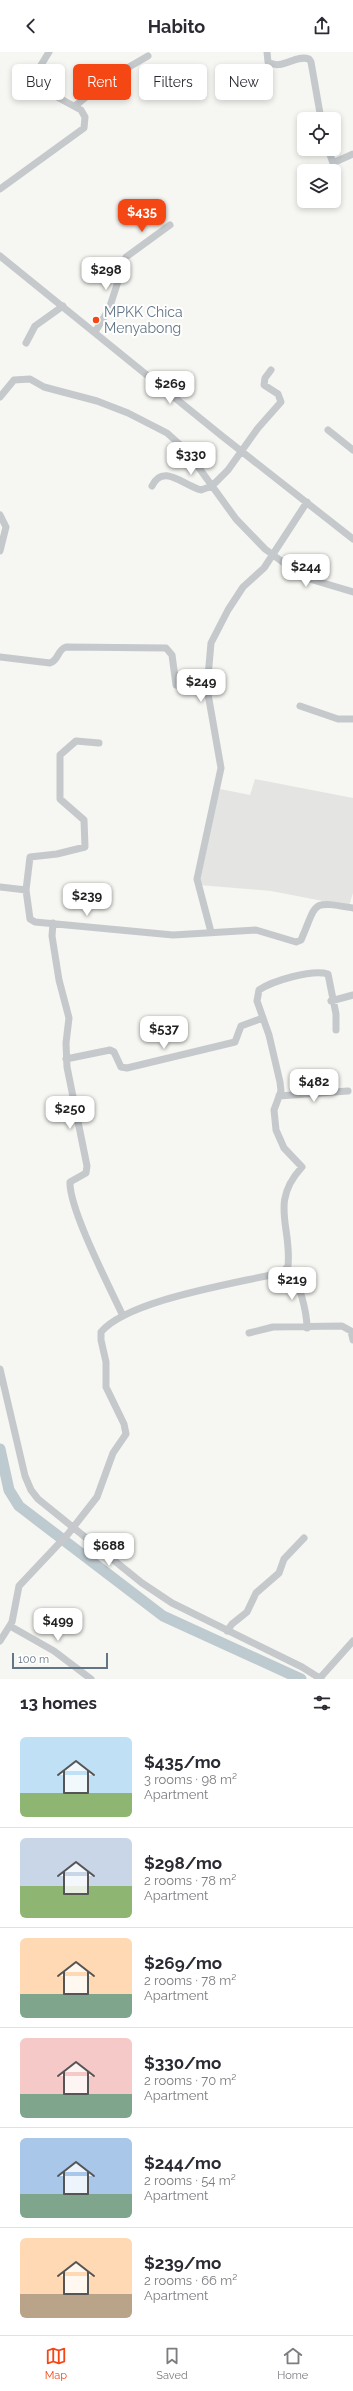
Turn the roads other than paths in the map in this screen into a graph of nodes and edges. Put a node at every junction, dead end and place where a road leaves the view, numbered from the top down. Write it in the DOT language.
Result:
graph roads {
  1 [pos="49,52"];
  2 [pos="266,52"];
  3 [pos="148,56"];
  4 [pos="75,106"];
  5 [pos="320,112"];
  6 [pos="353,154"];
  7 [pos="330,156"];
  8 [pos="0,189"];
  9 [pos="170,225"];
  10 [pos="0,256"];
  11 [pos="63,306"];
  12 [pos="96,332"];
  13 [pos="26,343"];
  14 [pos="271,370"];
  15 [pos="0,397"];
  16 [pos="328,430"];
  17 [pos="353,450"];
  18 [pos="241,452"];
  19 [pos="152,486"];
  20 [pos="212,486"];
  21 [pos="308,502"];
  22 [pos="0,515"];
  23 [pos="353,538"];
  24 [pos="0,551"];
  25 [pos="272,556"];
  26 [pos="353,592"];
  27 [pos="0,657"];
  28 [pos="208,688"];
  29 [pos="300,706"];
  30 [pos="353,719"];
  31 [pos="100,743"];
  32 [pos="0,887"];
  33 [pos="26,890"];
  34 [pos="353,908"];
  35 [pos="53,923"];
  36 [pos="211,932"];
  37 [pos="353,995"];
  38 [pos="332,1001"];
  39 [pos="263,1018"];
  40 [pos="336,1030"];
  41 [pos="66,1059"];
  42 [pos="348,1091"];
  43 [pos="279,1096"];
  44 [pos="287,1269"];
  45 [pos="124,1316"];
  46 [pos="307,1328"];
  47 [pos="249,1334"];
  48 [pos="353,1340"];
  49 [pos="0,1369"];
  50 [pos="74,1527"];
  51 [pos="304,1538"];
  52 [pos="10,1626"];
  53 [pos="227,1631"];
  54 [pos="353,1640"];
  55 [pos="0,1641"];
  56 [pos="91,1679"];
  57 [pos="320,1679"];
  1 -- 4 [label="street"];
  2 -- 5 [label="street"];
  3 -- 4 [label="street"];
  4 -- 8 [label="street"];
  6 -- 7 [label="street"];
  9 -- 12 [label="street"];
  10 -- 11 [label="street"];
  11 -- 12 [label="street"];
  11 -- 13 [label="street"];
  12 -- 18 [label="street"];
  14 -- 18 [label="street"];
  15 -- 20 [label="street"];
  16 -- 17 [label="street"];
  18 -- 20 [label="street"];
  18 -- 21 [label="street"];
  19 -- 20 [label="street"];
  20 -- 25 [label="street"];
  21 -- 23 [label="street"];
  21 -- 25 [label="street"];
  22 -- 24 [label="street"];
  25 -- 26 [label="street"];
  25 -- 28 [label="street"];
  27 -- 28 [label="street"];
  28 -- 36 [label="street"];
  29 -- 30 [label="street"];
  31 -- 33 [label="street"];
  32 -- 33 [label="street"];
  33 -- 35 [label="street"];
  34 -- 36 [label="street"];
  35 -- 36 [label="street"];
  35 -- 41 [label="street"];
  37 -- 38 [label="street"];
  38 -- 39 [label="street"];
  38 -- 40 [label="street"];
  39 -- 41 [label="street"];
  39 -- 43 [label="street"];
  41 -- 45 [label="street"];
  42 -- 43 [label="street"];
  43 -- 44 [label="street"];
  44 -- 45 [label="street"];
  44 -- 46 [label="street"];
  45 -- 50 [label="street"];
  46 -- 47 [label="street"];
  46 -- 48 [label="street"];
  49 -- 50 [label="street"];
  50 -- 52 [label="street"];
  50 -- 53 [label="street"];
  51 -- 53 [label="street"];
  52 -- 55 [label="street"];
  52 -- 56 [label="street"];
  53 -- 57 [label="street"];
  54 -- 57 [label="street"];
}
